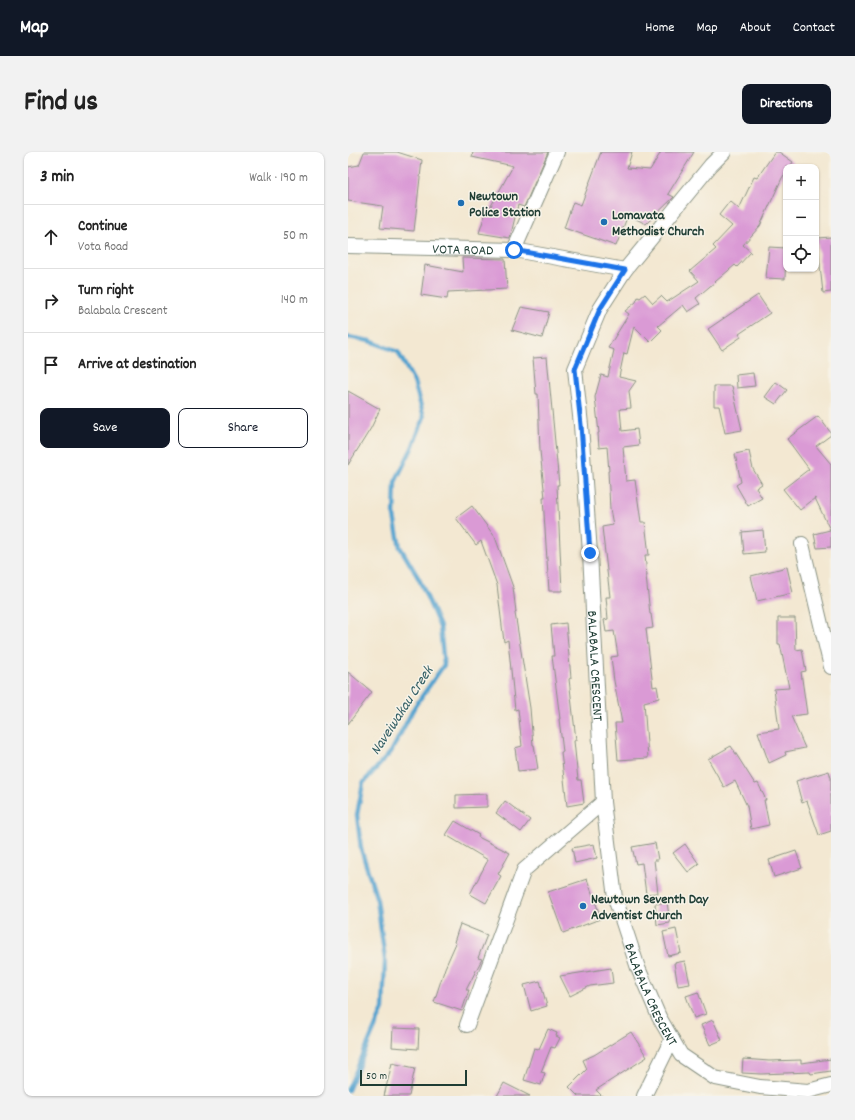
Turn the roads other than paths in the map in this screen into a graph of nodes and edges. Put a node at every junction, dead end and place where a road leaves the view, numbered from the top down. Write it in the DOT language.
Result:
graph roads {
  1 [pos="557,152"];
  2 [pos="724,152"];
  3 [pos="348,246"];
  4 [pos="514,250"];
  5 [pos="625,270"];
  6 [pos="802,544"];
  7 [pos="831,667"];
  8 [pos="603,802"];
  9 [pos="467,1025"];
  10 [pos="672,1039"];
  11 [pos="831,1085"];
  12 [pos="644,1096"];
  1 -- 4 [label="street"];
  2 -- 5 [label="street, BALABALA CRESCENT"];
  3 -- 4 [label="street, VOTA ROAD"];
  4 -- 5 [label="street, VOTA ROAD"];
  5 -- 8 [label="street, BALABALA CRESCENT"];
  6 -- 7 [label="street"];
  8 -- 9 [label="street"];
  8 -- 10 [label="street, BALABALA CRESCENT"];
  10 -- 11 [label="street, BALABALA CRESCENT"];
  10 -- 12 [label="street"];
}
